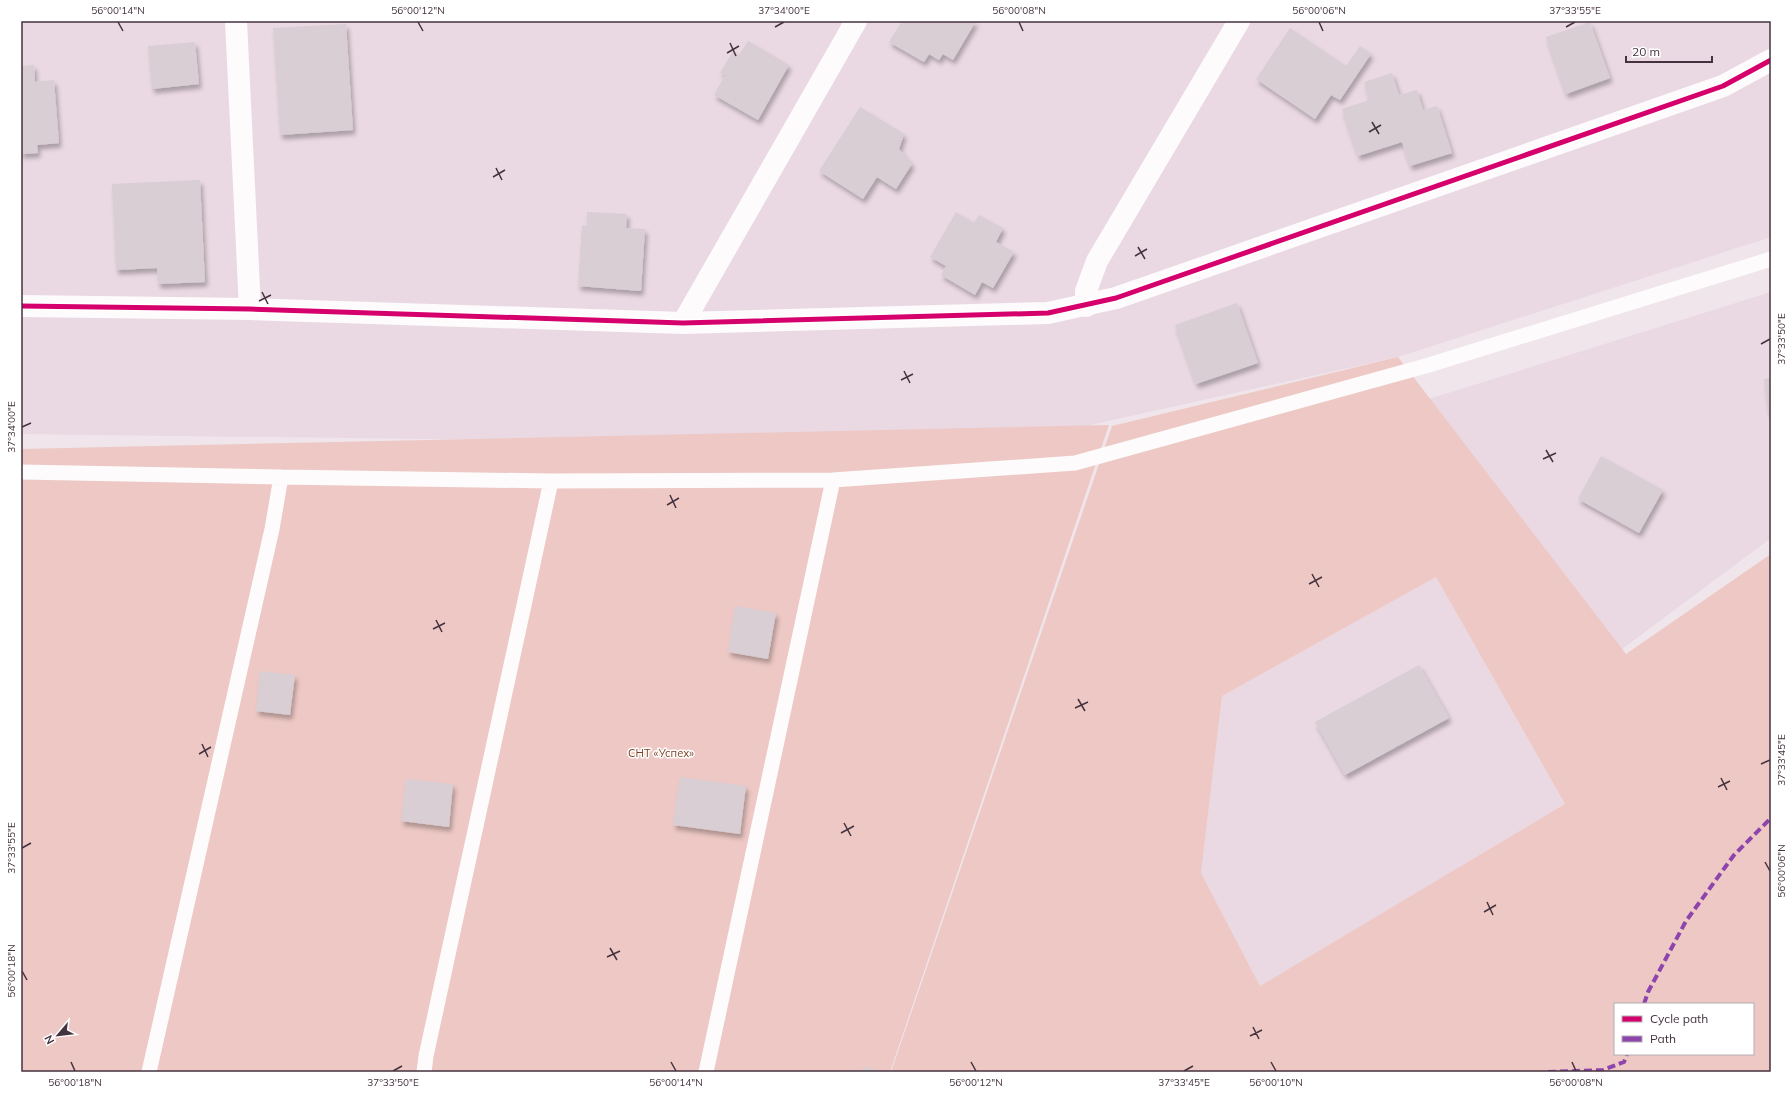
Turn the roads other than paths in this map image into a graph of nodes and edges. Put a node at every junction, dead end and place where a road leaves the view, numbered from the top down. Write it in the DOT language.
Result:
graph roads {
  1 [pos="236,21"];
  2 [pos="856,21"];
  3 [pos="1239,21"];
  4 [pos="1771,60"];
  5 [pos="1771,259"];
  6 [pos="21,306"];
  7 [pos="1086,306"];
  8 [pos="250,309"];
  9 [pos="683,323"];
  10 [pos="21,472"];
  11 [pos="281,477"];
  12 [pos="833,480"];
  13 [pos="551,481"];
  14 [pos="149,1072"];
  15 [pos="424,1072"];
  16 [pos="706,1072"];
  1 -- 8 [label="street"];
  2 -- 9 [label="street"];
  3 -- 7 [label="street"];
  4 -- 7 [label="street"];
  5 -- 12 [label="lane"];
  6 -- 8 [label="street"];
  7 -- 9 [label="street"];
  8 -- 9 [label="street"];
  10 -- 11 [label="lane"];
  11 -- 13 [label="lane"];
  11 -- 14 [label="lane"];
  12 -- 13 [label="lane"];
  12 -- 16 [label="lane"];
  13 -- 15 [label="lane"];
}
